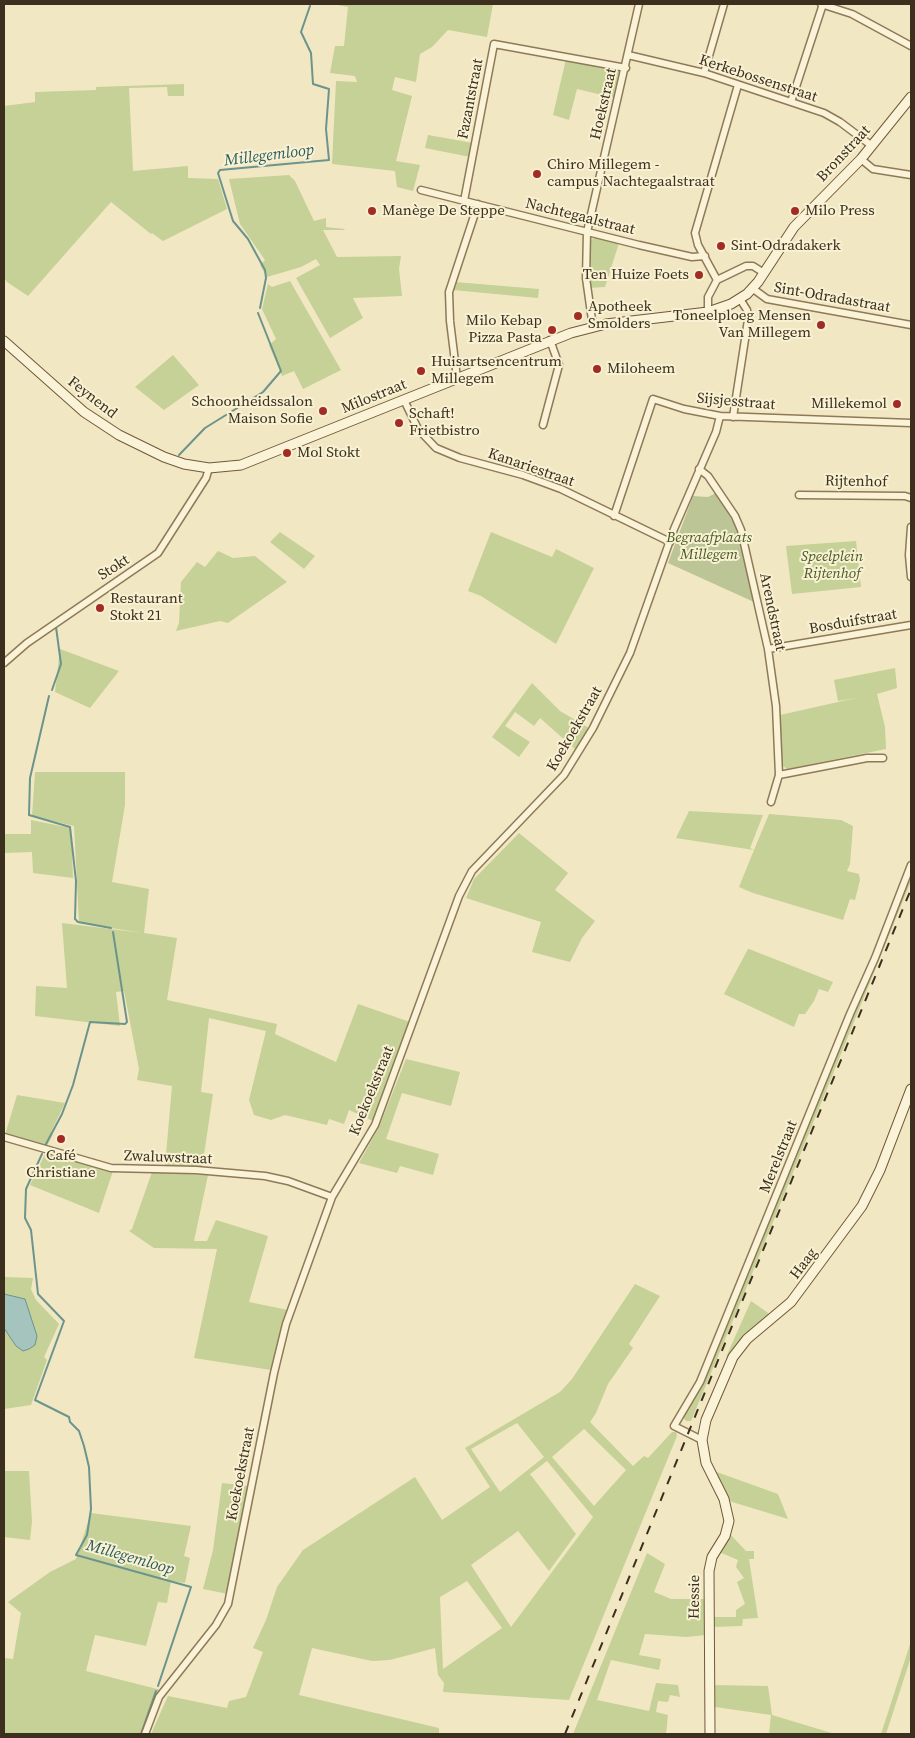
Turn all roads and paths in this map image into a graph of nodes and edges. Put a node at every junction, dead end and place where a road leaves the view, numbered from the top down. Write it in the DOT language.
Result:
graph roads {
  1 [pos="639,4"];
  2 [pos="724,4"];
  3 [pos="822,4"];
  4 [pos="911,46"];
  5 [pos="628,55"];
  6 [pos="626,68"];
  7 [pos="704,73"];
  8 [pos="738,85"];
  9 [pos="911,97"];
  10 [pos="791,102"];
  11 [pos="872,146"];
  12 [pos="861,159"];
  13 [pos="911,175"];
  14 [pos="421,190"];
  15 [pos="464,201"];
  16 [pos="478,204"];
  17 [pos="587,232"];
  18 [pos="705,256"];
  19 [pos="764,273"];
  20 [pos="717,280"];
  21 [pos="752,288"];
  22 [pos="740,299"];
  23 [pos="708,312"];
  24 [pos="911,325"];
  25 [pos="593,327"];
  26 [pos="550,340"];
  27 [pos="4,341"];
  28 [pos="457,378"];
  29 [pos="404,400"];
  30 [pos="720,416"];
  31 [pos="733,417"];
  32 [pos="911,423"];
  33 [pos="543,425"];
  34 [pos="173,461"];
  35 [pos="210,468"];
  36 [pos="699,469"];
  37 [pos="799,495"];
  38 [pos="911,498"];
  39 [pos="614,516"];
  40 [pos="911,526"];
  41 [pos="670,542"];
  42 [pos="911,576"];
  43 [pos="911,625"];
  44 [pos="768,649"];
  45 [pos="4,663"];
  46 [pos="883,758"];
  47 [pos="778,775"];
  48 [pos="770,802"];
  49 [pos="911,865"];
  50 [pos="911,1089"];
  51 [pos="4,1137"];
  52 [pos="332,1197"];
  53 [pos="702,1440"];
  54 [pos="145,1734"];
  55 [pos="710,1734"];
  1 -- 5 [label="street, Hoekstraat"];
  2 -- 7 [label="street"];
  3 -- 4 [label="street"];
  3 -- 10 [label="street"];
  5 -- 6 [label="street, Hoekstraat"];
  5 -- 7 [label="street, Kerkebossenstraat"];
  6 -- 15 [label="street, Fazantstraat"];
  6 -- 17 [label="street, Hoekstraat"];
  7 -- 8 [label="street, Kerkebossenstraat"];
  8 -- 10 [label="street, Kerkebossenstraat"];
  8 -- 18 [label="street"];
  9 -- 11 [label="street, Bronstraat"];
  10 -- 11 [label="street, Kerkebossenstraat"];
  11 -- 12 [label="street, Bronstraat"];
  12 -- 13 [label="street"];
  12 -- 19 [label="street, Bronstraat"];
  14 -- 15 [label="street, Nachtegaalstraat"];
  15 -- 16 [label="street, Nachtegaalstraat"];
  16 -- 17 [label="street, Nachtegaalstraat"];
  16 -- 28 [label="street"];
  17 -- 18 [label="street, Nachtegaalstraat"];
  17 -- 25 [label="street, Hoekstraat"];
  18 -- 20 [label="street"];
  19 -- 20 [label="street"];
  19 -- 21 [label="street, Bronstraat"];
  20 -- 23 [label="street"];
  21 -- 22 [label="street, Milostraat"];
  21 -- 24 [label="street, Sint-Odradastraat"];
  22 -- 23 [label="street, Milostraat"];
  22 -- 31 [label="street"];
  23 -- 25 [label="street, Milostraat"];
  25 -- 26 [label="street, Milostraat"];
  26 -- 28 [label="street, Milostraat"];
  26 -- 33 [label="street"];
  27 -- 34 [label="street, Feynend"];
  28 -- 29 [label="street, Milostraat"];
  29 -- 35 [label="street, Milostraat"];
  29 -- 39 [label="street, Kanariestraat"];
  30 -- 31 [label="street, Sijsjesstraat"];
  30 -- 36 [label="street, Koekoekstraat"];
  30 -- 39 [label="street, Sijsjesstraat"];
  31 -- 32 [label="street, Sijsjesstraat"];
  34 -- 35 [label="street, Milostraat"];
  35 -- 45 [label="street, Stokt"];
  36 -- 41 [label="street, Koekoekstraat"];
  36 -- 44 [label="street, Arendstraat"];
  37 -- 38 [label="street, Rijtenhof"];
  39 -- 41 [label="street, Kanariestraat"];
  40 -- 42 [label="street"];
  41 -- 52 [label="street, Koekoekstraat"];
  43 -- 44 [label="street, Bosduifstraat"];
  44 -- 47 [label="street, Arendstraat"];
  46 -- 47 [label="street"];
  47 -- 48 [label="street, Arendstraat"];
  49 -- 53 [label="street, Merelstraat"];
  50 -- 53 [label="street, Haag"];
  51 -- 52 [label="street, Zwaluwstraat"];
  52 -- 54 [label="street, Koekoekstraat"];
  53 -- 55 [label="street, Hessie"];
}
